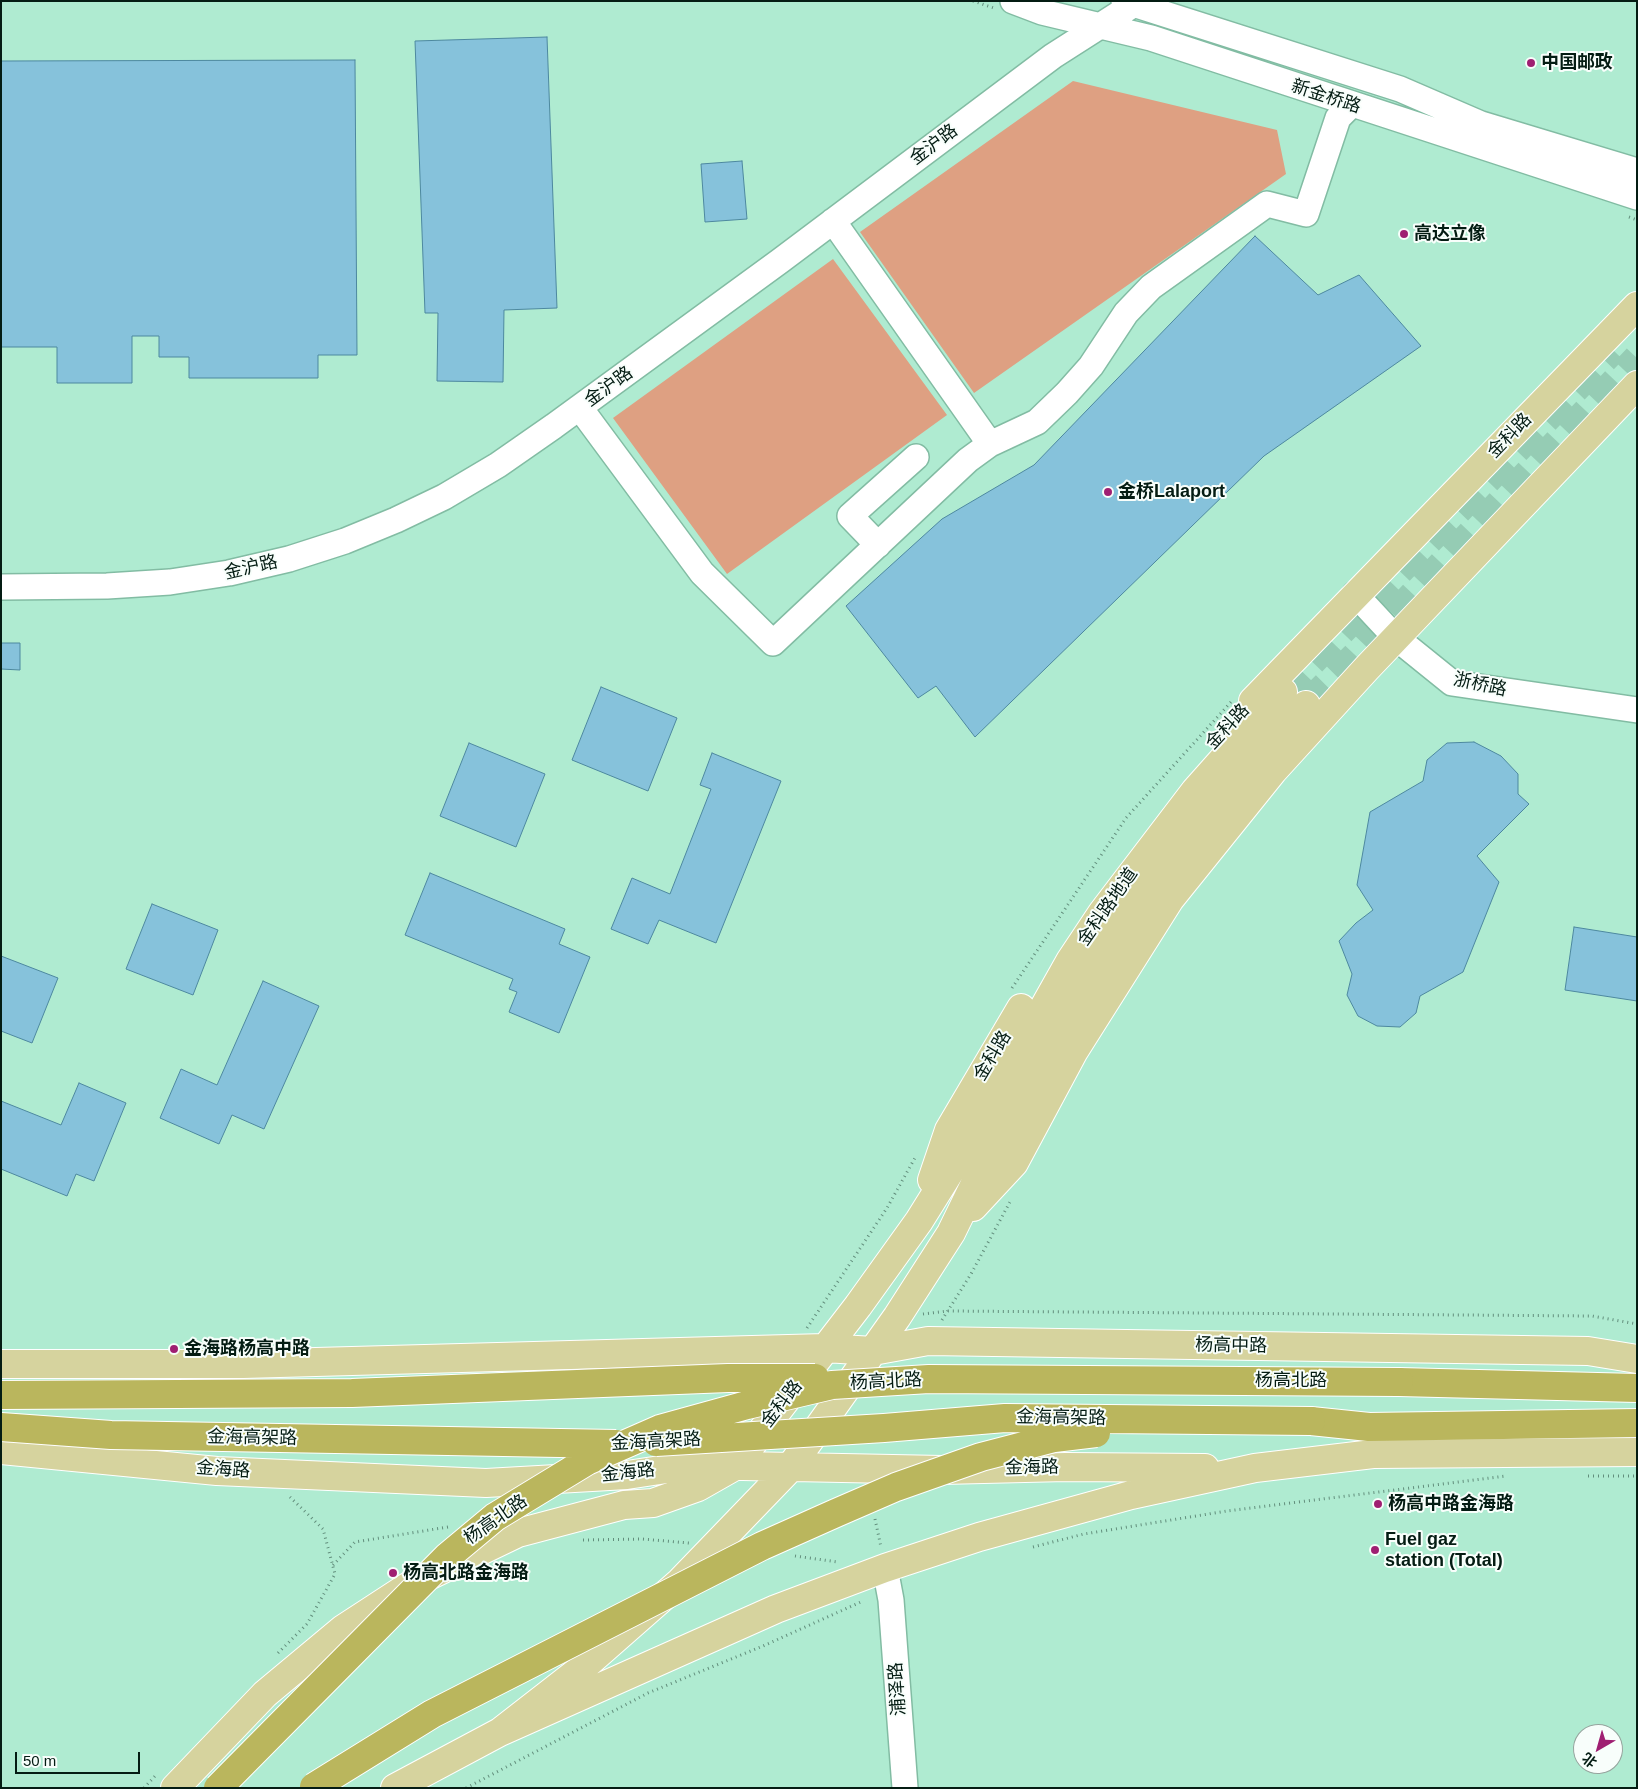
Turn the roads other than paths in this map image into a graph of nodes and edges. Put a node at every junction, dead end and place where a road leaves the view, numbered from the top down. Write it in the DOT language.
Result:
graph roads {
  1 [pos="1013,1"];
  2 [pos="1132,2"];
  3 [pos="1101,27"];
  4 [pos="1351,105"];
  5 [pos="1637,171"];
  6 [pos="1637,197"];
  7 [pos="833,221"];
  8 [pos="1637,306"];
  9 [pos="1637,385"];
  10 [pos="580,408"];
  11 [pos="990,444"];
  12 [pos="916,457"];
  13 [pos="878,545"];
  14 [pos="1,587"];
  15 [pos="1355,594"];
  16 [pos="1395,637"];
  17 [pos="1637,710"];
  18 [pos="967,1144"];
  19 [pos="919,1221"];
  20 [pos="951,1232"];
  21 [pos="825,1348"];
  22 [pos="873,1351"];
  23 [pos="1637,1359"];
  24 [pos="1,1364"];
  25 [pos="929,1380"];
  26 [pos="1637,1388"];
  27 [pos="1,1395"];
  28 [pos="1311,1422"];
  29 [pos="1637,1423"];
  30 [pos="1,1427"];
  31 [pos="1,1450"];
  32 [pos="1637,1452"];
  33 [pos="735,1466"];
  34 [pos="1255,1468"];
  35 [pos="789,1469"];
  36 [pos="887,1579"];
  37 [pos="500,1732"];
  38 [pos="166,1781"];
  39 [pos="218,1788"];
  40 [pos="314,1788"];
  41 [pos="394,1788"];
  42 [pos="905,1788"];
  1 -- 3 [label="street, 新金桥路"];
  2 -- 3 [label="street, 金沪路"];
  2 -- 5 [label="street, 新金桥路"];
  3 -- 4 [label="street, 新金桥路"];
  3 -- 7 [label="street, 金沪路"];
  4 -- 6 [label="street, 新金桥路"];
  4 -- 11 [label="street"];
  7 -- 10 [label="street, 金沪路"];
  7 -- 11 [label="street"];
  8 -- 15 [label="main road, 金科路"];
  9 -- 16 [label="main road"];
  10 -- 13 [label="street"];
  10 -- 14 [label="street, 金沪路"];
  11 -- 13 [label="street"];
  12 -- 13 [label="street"];
  15 -- 16 [label="street, 浙桥路"];
  15 -- 19 [label="main road, 金科路"];
  16 -- 17 [label="street, 浙桥路"];
  16 -- 20 [label="main road"];
  18 -- 19 [label="main road, 金科路"];
  18 -- 20 [label="main road, 金科路地道"];
  19 -- 21 [label="main road, 金科路"];
  20 -- 22 [label="main road"];
  21 -- 22 [label="main road, 杨高中路"];
  21 -- 24 [label="main road"];
  21 -- 33 [label="main road, 金科路"];
  22 -- 23 [label="main road, 杨高中路"];
  22 -- 35 [label="main road"];
  25 -- 26 [label="highway, 杨高北路, bridge"];
  25 -- 27 [label="highway, bridge"];
  25 -- 39 [label="highway, 杨高北路, bridge"];
  28 -- 29 [label="highway"];
  28 -- 30 [label="highway, 金海高架路, bridge"];
  28 -- 40 [label="highway, bridge"];
  31 -- 33 [label="main road, 金海路"];
  32 -- 34 [label="main road"];
  33 -- 35 [label="main road, 金海路"];
  33 -- 38 [label="main road, 杨高北路"];
  34 -- 35 [label="main road, 金海路"];
  34 -- 36 [label="main road"];
  35 -- 37 [label="main road"];
  36 -- 37 [label="main road"];
  36 -- 42 [label="street, 浦泽路"];
  37 -- 41 [label="main road"];
}
